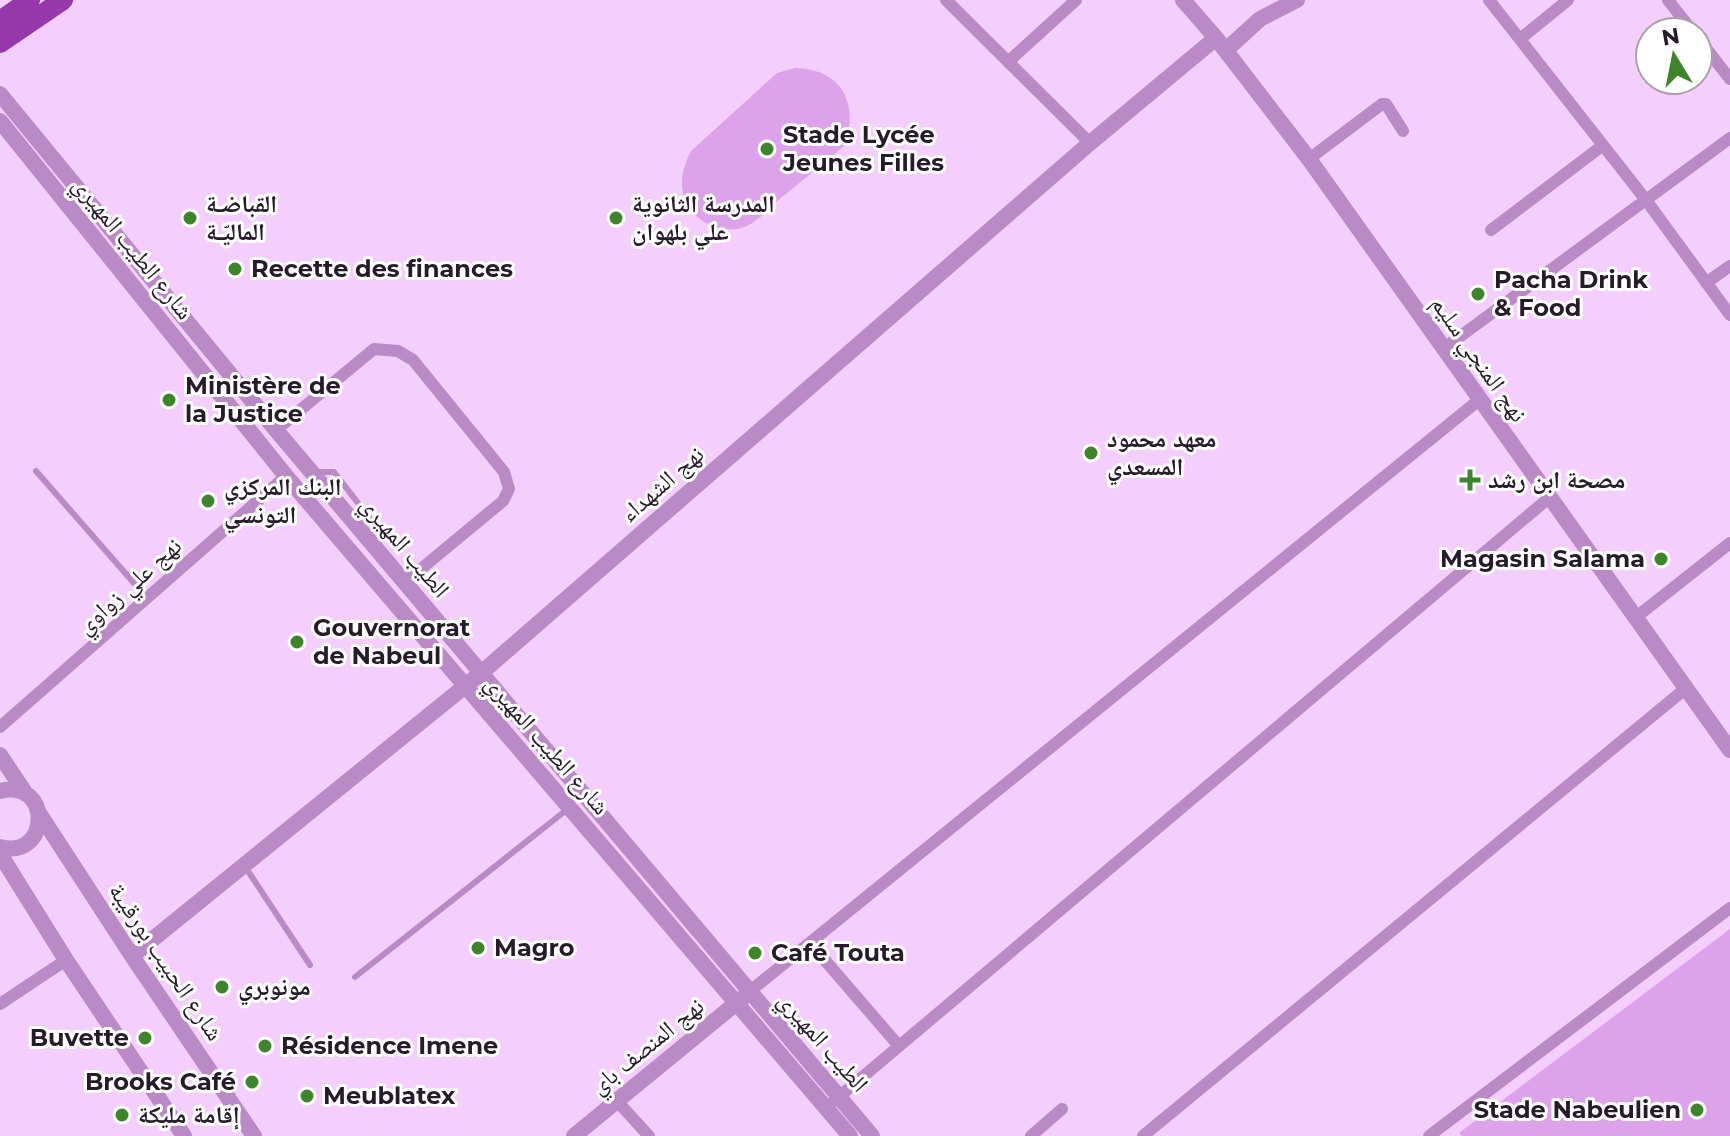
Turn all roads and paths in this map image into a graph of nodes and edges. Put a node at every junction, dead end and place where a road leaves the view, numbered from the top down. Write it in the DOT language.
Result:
graph roads {
  1 [pos="30,0"];
  2 [pos="63,0"];
  3 [pos="946,0"];
  4 [pos="1076,0"];
  5 [pos="1183,0"];
  6 [pos="1297,0"];
  7 [pos="1489,0"];
  8 [pos="1568,0"];
  9 [pos="1668,0"];
  10 [pos="1680,16"];
  11 [pos="0,21"];
  12 [pos="1520,39"];
  13 [pos="0,43"];
  14 [pos="1221,44"];
  15 [pos="1714,58"];
  16 [pos="1008,62"];
  17 [pos="1730,79"];
  18 [pos="0,94"];
  19 [pos="0,121"];
  20 [pos="1403,131"];
  21 [pos="1730,138"];
  22 [pos="1090,143"];
  23 [pos="1602,146"];
  24 [pos="1309,159"];
  25 [pos="1646,200"];
  26 [pos="1491,230"];
  27 [pos="1730,266"];
  28 [pos="1706,283"];
  29 [pos="1730,315"];
  30 [pos="1443,349"];
  31 [pos="1479,400"];
  32 [pos="276,430"];
  33 [pos="36,471"];
  34 [pos="286,476"];
  35 [pos="1550,497"];
  36 [pos="1730,543"];
  37 [pos="404,583"];
  38 [pos="147,598"];
  39 [pos="1635,618"];
  40 [pos="480,674"];
  41 [pos="465,686"];
  42 [pos="1685,689"];
  43 [pos="0,727"];
  44 [pos="1730,750"];
  45 [pos="0,755"];
  46 [pos="0,791"];
  47 [pos="26,794"];
  48 [pos="570,808"];
  49 [pos="39,813"];
  50 [pos="0,847"];
  51 [pos="0,854"];
  52 [pos="244,865"];
  53 [pos="1730,908"];
  54 [pos="810,943"];
  55 [pos="132,956"];
  56 [pos="66,960"];
  57 [pos="310,965"];
  58 [pos="355,977"];
  59 [pos="743,998"];
  60 [pos="0,1004"];
  61 [pos="899,1046"];
  62 [pos="617,1101"];
  63 [pos="833,1102"];
  64 [pos="1062,1109"];
  65 [pos="184,1136"];
  66 [pos="254,1136"];
  67 [pos="574,1136"];
  68 [pos="649,1136"];
  69 [pos="850,1136"];
  70 [pos="872,1136"];
  71 [pos="1031,1136"];
  72 [pos="1143,1136"];
  73 [pos="1429,1136"];
  1 -- 11 [label="main road"];
  2 -- 13 [label="main road"];
  3 -- 16 [label="street"];
  4 -- 16 [label="street"];
  5 -- 14 [label="street, نهج المنجي سليم"];
  6 -- 14 [label="street, نهج الشهداء"];
  7 -- 12 [label="street"];
  8 -- 12 [label="street"];
  9 -- 10 [label="street"];
  12 -- 23 [label="street"];
  14 -- 22 [label="street, نهج الشهداء"];
  14 -- 24 [label="street, نهج المنجي سليم"];
  15 -- 17 [label="street"];
  16 -- 22 [label="street"];
  18 -- 32 [label="street, الطيب المهيري"];
  19 -- 34 [label="street, شارع الطيب المهيري"];
  20 -- 24 [label="street"];
  21 -- 25 [label="street"];
  22 -- 40 [label="street, نهج الشهداء"];
  23 -- 25 [label="street"];
  23 -- 26 [label="street"];
  24 -- 30 [label="street, نهج المنجي سليم"];
  25 -- 28 [label="street"];
  25 -- 30 [label="street"];
  27 -- 28 [label="street"];
  28 -- 29 [label="street"];
  30 -- 31 [label="street, نهج المنجي سليم"];
  31 -- 35 [label="street, نهج المنجي سليم"];
  31 -- 54 [label="street"];
  32 -- 37 [label="street, الطيب المهيري"];
  32 -- 37 [label="street"];
  33 -- 38 [label="lane"];
  34 -- 38 [label="street, نهج علي زواوي"];
  34 -- 41 [label="street, شارع الطيب المهيري"];
  35 -- 39 [label="street, نهج المنجي سليم"];
  35 -- 61 [label="street"];
  36 -- 39 [label="street"];
  37 -- 40 [label="street, الطيب المهيري"];
  38 -- 43 [label="street, نهج علي زواوي"];
  39 -- 42 [label="street, نهج المنجي سليم"];
  40 -- 41 [label="street, نهج الشهداء"];
  40 -- 59 [label="street, الطيب المهيري"];
  41 -- 48 [label="street, شارع الطيب المهيري"];
  41 -- 52 [label="street, نهج الشهداء"];
  42 -- 44 [label="street, نهج المنجي سليم"];
  42 -- 72 [label="street"];
  45 -- 47 [label="street"];
  46 -- 47 [label="street"];
  47 -- 49 [label="street, شارع الحبيب بورقيبة"];
  48 -- 58 [label="lane"];
  48 -- 59 [label="street, شارع الطيب المهيري"];
  49 -- 50 [label="street"];
  49 -- 55 [label="street, شارع الحبيب بورقيبة"];
  51 -- 56 [label="street"];
  52 -- 55 [label="street, نهج الشهداء"];
  52 -- 57 [label="lane"];
  53 -- 73 [label="street"];
  54 -- 59 [label="street"];
  54 -- 61 [label="street"];
  55 -- 66 [label="street, شارع الحبيب بورقيبة"];
  56 -- 60 [label="street"];
  56 -- 65 [label="street"];
  59 -- 62 [label="street, نهج المنصف باي"];
  59 -- 63 [label="street, شارع الطيب المهيري"];
  61 -- 63 [label="street"];
  62 -- 67 [label="street, نهج المنصف باي"];
  62 -- 68 [label="street"];
  63 -- 69 [label="street, شارع الطيب المهيري"];
  63 -- 70 [label="street, الطيب المهيري"];
  64 -- 71 [label="street"];
}
